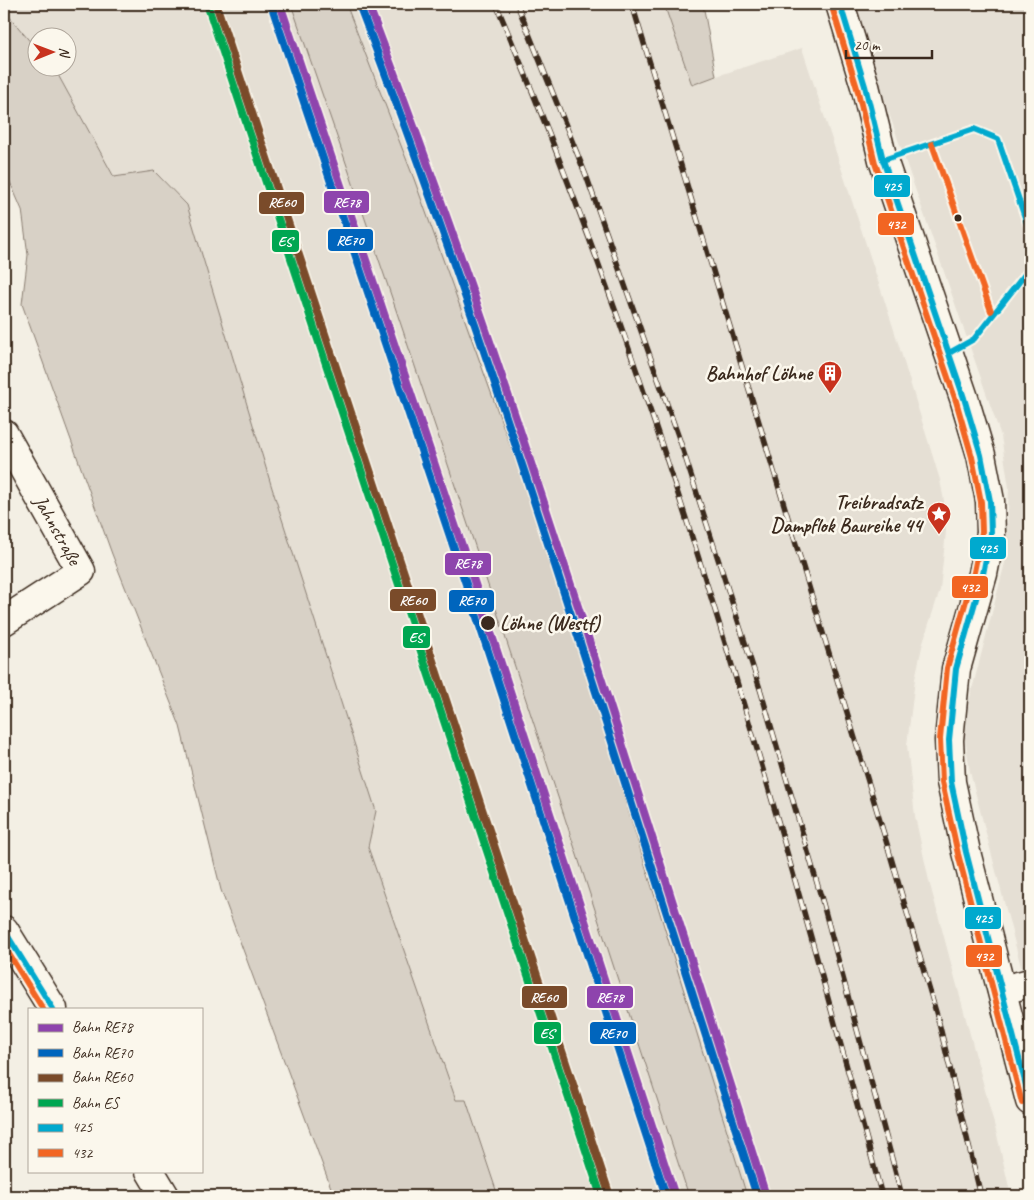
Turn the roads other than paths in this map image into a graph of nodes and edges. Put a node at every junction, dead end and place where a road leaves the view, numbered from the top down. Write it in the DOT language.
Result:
graph roads {
  1 [pos="840,4"];
  2 [pos="4,434"];
  3 [pos="4,622"];
  4 [pos="4,930"];
  5 [pos="1030,983"];
  6 [pos="1002,990"];
  7 [pos="52,1008"];
  8 [pos="1030,1101"];
  9 [pos="151,1172"];
  10 [pos="165,1196"];
  1 -- 6 [label="main road"];
  2 -- 3 [label="main road, Jahnstraße"];
  4 -- 7 [label="main road"];
  5 -- 6 [label="main road"];
  6 -- 8 [label="main road"];
  9 -- 10 [label="main road"];
}
